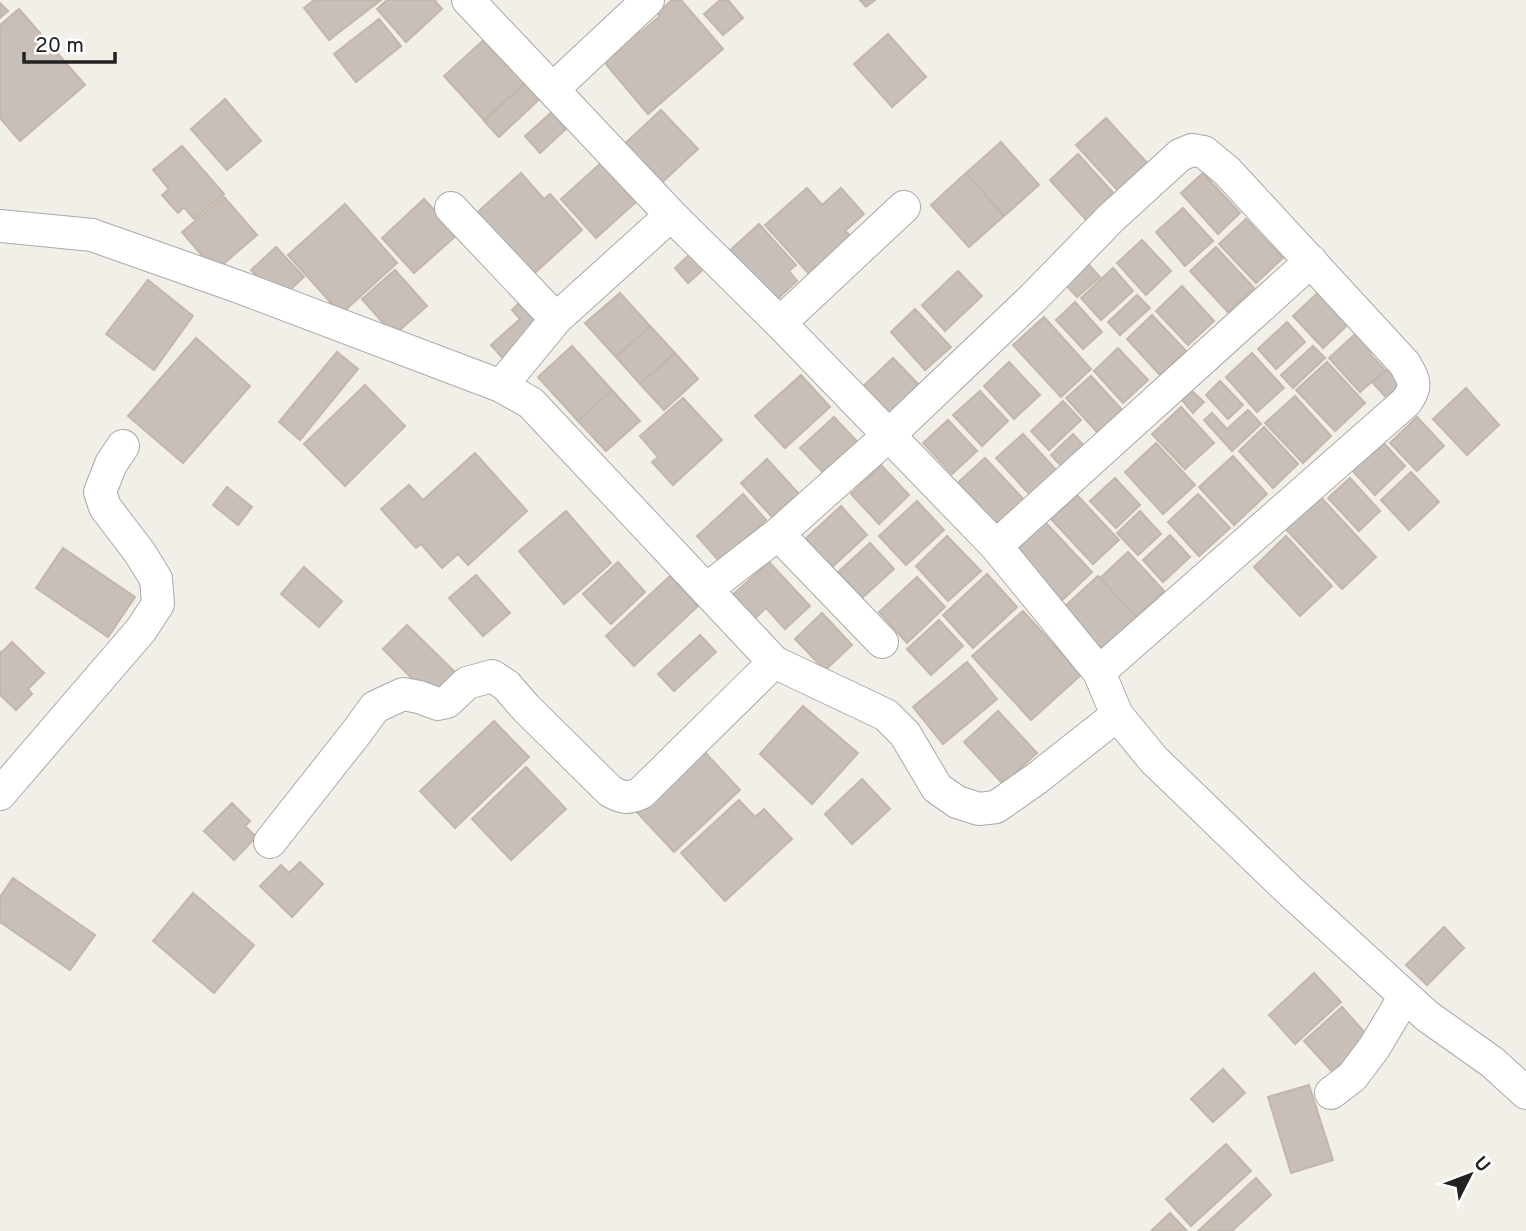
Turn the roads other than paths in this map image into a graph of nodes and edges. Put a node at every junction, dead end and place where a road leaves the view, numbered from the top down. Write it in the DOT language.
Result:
graph roads {
  1 [pos="468,0"];
  2 [pos="648,0"];
  3 [pos="553,89"];
  4 [pos="904,207"];
  5 [pos="451,208"];
  6 [pos="671,215"];
  7 [pos="7,235"];
  8 [pos="1311,261"];
  9 [pos="556,319"];
  10 [pos="780,323"];
  11 [pos="501,386"];
  12 [pos="888,436"];
  13 [pos="123,446"];
  14 [pos="778,534"];
  15 [pos="996,547"];
  16 [pos="707,589"];
  17 [pos="882,642"];
  18 [pos="774,662"];
  19 [pos="1099,672"];
  20 [pos="1117,715"];
  21 [pos="0,794"];
  22 [pos="270,842"];
  23 [pos="1416,1006"];
  24 [pos="1331,1093"];
  25 [pos="1526,1093"];
  1 -- 3 [label="street"];
  2 -- 3 [label="street"];
  3 -- 6 [label="street"];
  4 -- 10 [label="street"];
  5 -- 9 [label="street"];
  6 -- 9 [label="street"];
  6 -- 10 [label="street"];
  7 -- 11 [label="street"];
  8 -- 12 [label="street"];
  8 -- 15 [label="street"];
  8 -- 19 [label="street"];
  9 -- 11 [label="street"];
  10 -- 12 [label="street"];
  11 -- 16 [label="street"];
  12 -- 14 [label="street"];
  12 -- 15 [label="street"];
  13 -- 21 [label="street"];
  14 -- 16 [label="street"];
  14 -- 17 [label="street"];
  15 -- 19 [label="street"];
  16 -- 18 [label="street"];
  18 -- 20 [label="street"];
  18 -- 22 [label="street"];
  19 -- 20 [label="street"];
  20 -- 23 [label="street"];
  23 -- 24 [label="street"];
  23 -- 25 [label="street"];
}
